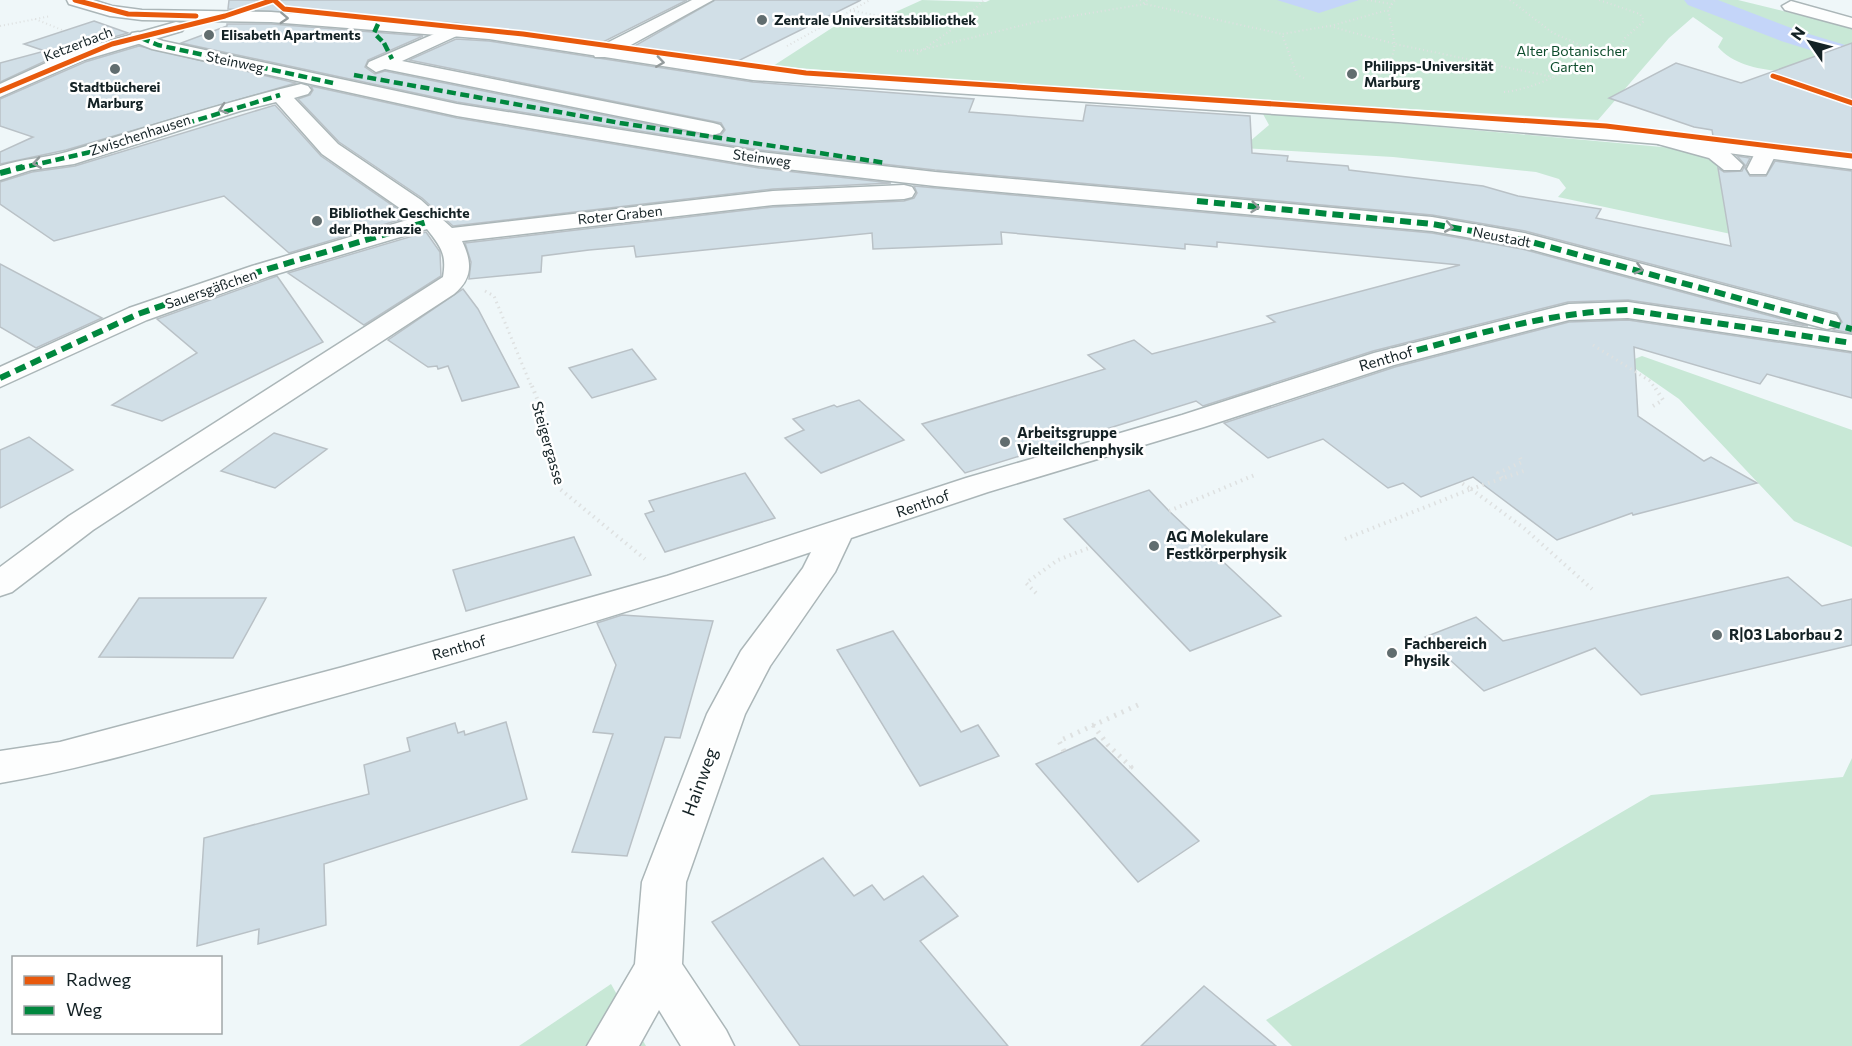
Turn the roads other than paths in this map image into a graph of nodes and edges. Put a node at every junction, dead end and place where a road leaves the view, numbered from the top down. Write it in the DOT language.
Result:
graph roads {
  1 [pos="75,0"];
  2 [pos="273,0"];
  3 [pos="705,0"];
  4 [pos="1791,6"];
  5 [pos="98,7"];
  6 [pos="225,16"];
  7 [pos="1852,23"];
  8 [pos="455,30"];
  9 [pos="138,37"];
  10 [pos="602,53"];
  11 [pos="77,56"];
  12 [pos="383,63"];
  13 [pos="354,75"];
  14 [pos="333,83"];
  15 [pos="4,91"];
  16 [pos="280,95"];
  17 [pos="1852,162"];
  18 [pos="886,163"];
  19 [pos="0,173"];
  20 [pos="1012,186"];
  21 [pos="1172,199"];
  22 [pos="1197,201"];
  23 [pos="440,229"];
  24 [pos="1852,329"];
  25 [pos="1852,343"];
  26 [pos="0,378"];
  27 [pos="837,532"];
  28 [pos="0,584"];
  29 [pos="0,768"];
  30 [pos="658,968"];
  31 [pos="612,1046"];
  32 [pos="709,1046"];
  1 -- 5 [label="street"];
  2 -- 6 [label="street"];
  3 -- 10 [label="street"];
  4 -- 7 [label="street"];
  5 -- 6 [label="street"];
  5 -- 11 [label="street"];
  6 -- 8 [label="street, one-way"];
  6 -- 9 [label="street, Ketzerbach"];
  8 -- 10 [label="street"];
  8 -- 12 [label="street, Steinweg"];
  9 -- 11 [label="street, Ketzerbach"];
  9 -- 14 [label="street, Steinweg"];
  10 -- 17 [label="street, one-way"];
  11 -- 15 [label="street, Ketzerbach"];
  12 -- 13 [label="street, Steinweg"];
  12 -- 21 [label="street"];
  13 -- 14 [label="street, Steinweg"];
  13 -- 18 [label="street"];
  14 -- 16 [label="street, Steinweg"];
  14 -- 20 [label="street, Steinweg"];
  16 -- 19 [label="street, Zwischenhausen, one-way"];
  16 -- 23 [label="street"];
  20 -- 21 [label="street, Steinweg"];
  20 -- 23 [label="street, Roter Graben"];
  21 -- 22 [label="street, Steinweg"];
  22 -- 24 [label="street, Neustadt, one-way"];
  23 -- 26 [label="street, Sauersgäßchen"];
  23 -- 28 [label="street"];
  25 -- 27 [label="street, Renthof"];
  27 -- 29 [label="street, Renthof"];
  27 -- 30 [label="street, Hainweg"];
  30 -- 31 [label="street"];
  30 -- 32 [label="street"];
}
